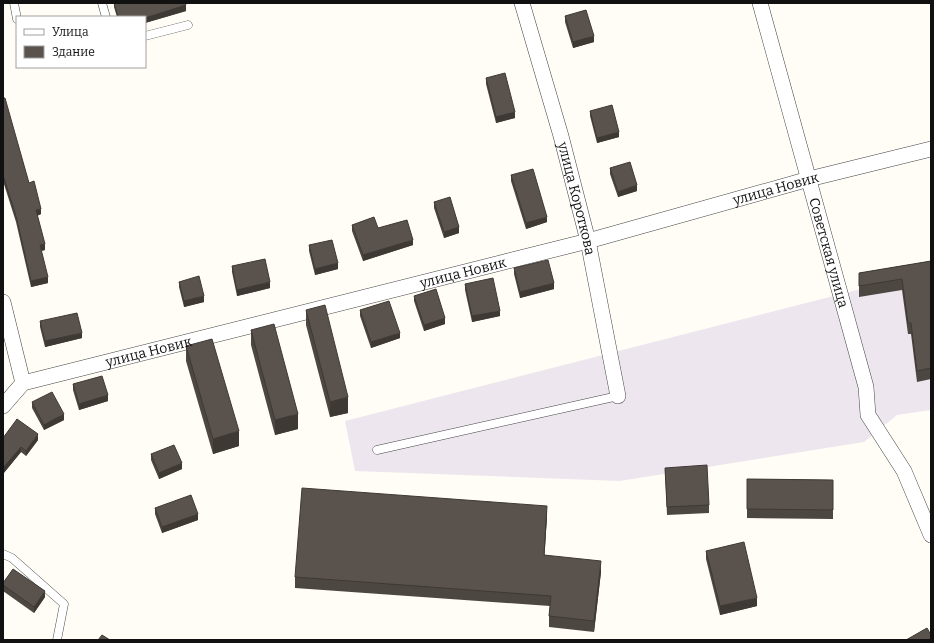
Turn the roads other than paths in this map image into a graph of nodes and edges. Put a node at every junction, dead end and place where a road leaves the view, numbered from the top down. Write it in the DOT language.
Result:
graph roads {
  1 [pos="14,3"];
  2 [pos="102,3"];
  3 [pos="522,3"];
  4 [pos="760,3"];
  5 [pos="16,16"];
  6 [pos="106,16"];
  7 [pos="188,25"];
  8 [pos="146,36"];
  9 [pos="931,149"];
  10 [pos="809,179"];
  11 [pos="588,241"];
  12 [pos="3,302"];
  13 [pos="23,383"];
  14 [pos="618,396"];
  15 [pos="3,406"];
  16 [pos="377,450"];
  17 [pos="931,535"];
  18 [pos="3,554"];
  19 [pos="57,640"];
  1 -- 5 [label="lane"];
  2 -- 6 [label="lane"];
  3 -- 11 [label="street, улица Короткова"];
  4 -- 10 [label="street, Советская улица"];
  7 -- 8 [label="lane"];
  9 -- 10 [label="street, улица Новик"];
  10 -- 11 [label="street, улица Новик"];
  10 -- 17 [label="street, Советская улица"];
  11 -- 13 [label="street, улица Новик"];
  11 -- 14 [label="street, улица Короткова"];
  12 -- 13 [label="street"];
  13 -- 15 [label="street"];
  14 -- 16 [label="lane"];
  18 -- 19 [label="lane"];
}
